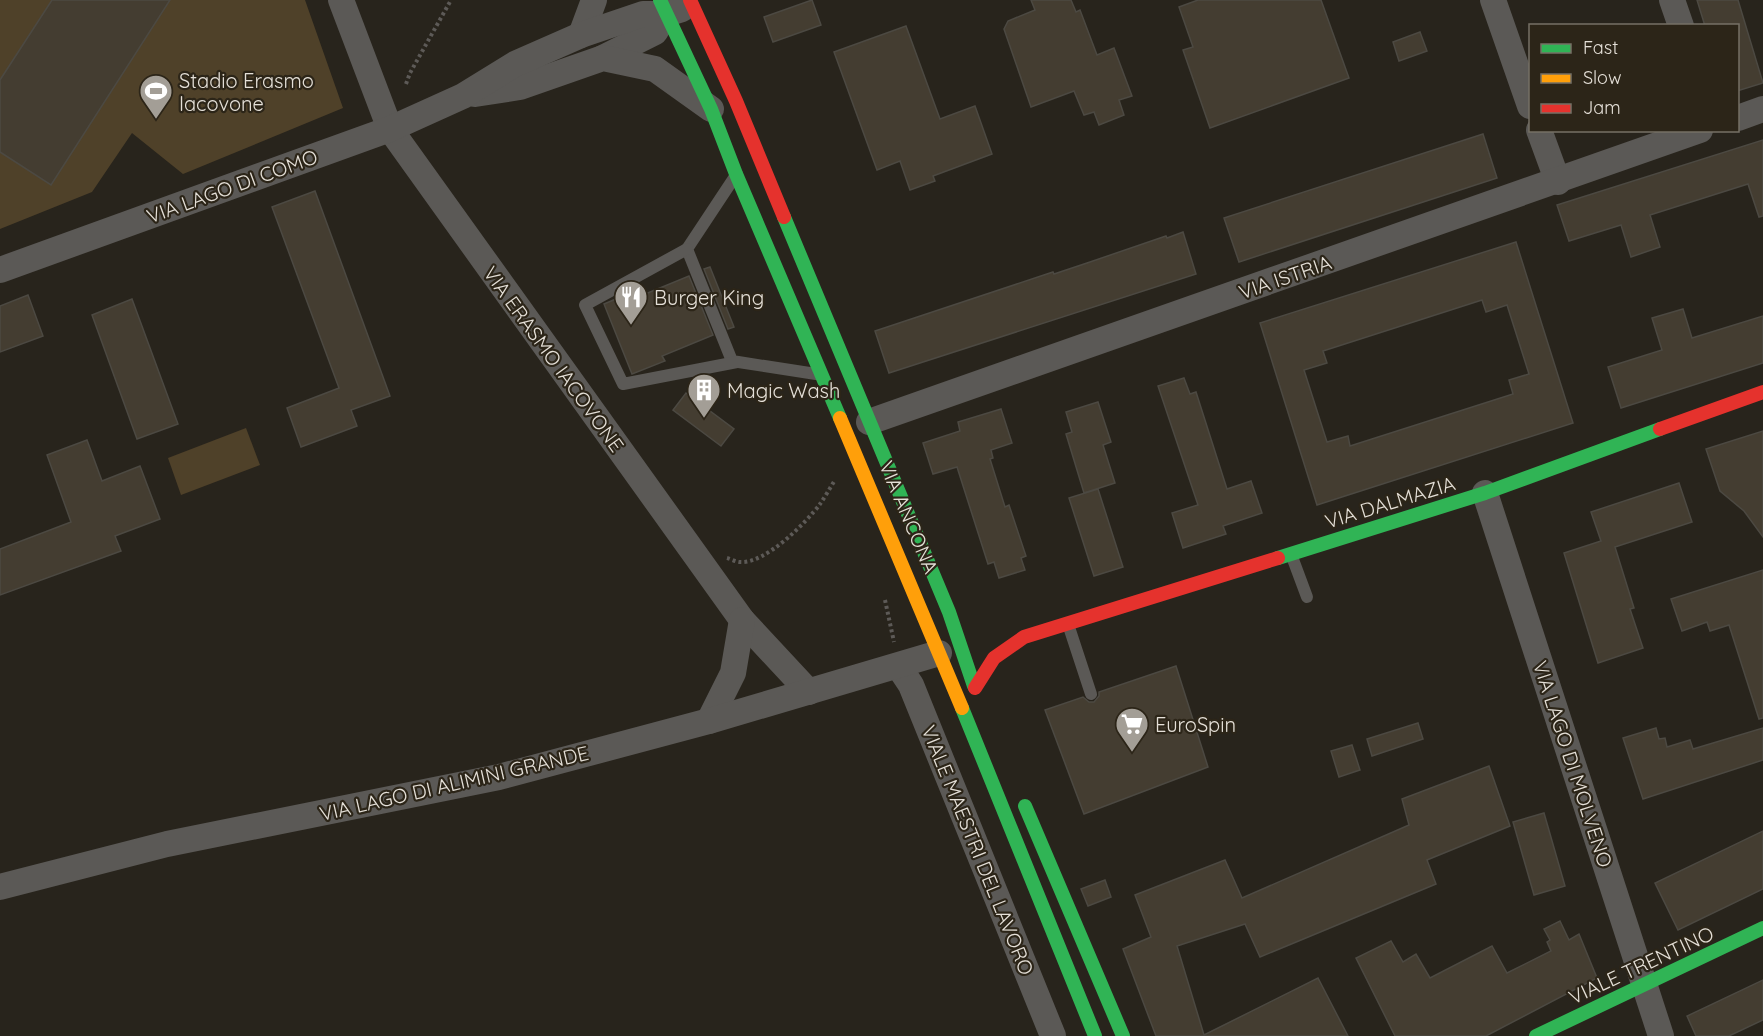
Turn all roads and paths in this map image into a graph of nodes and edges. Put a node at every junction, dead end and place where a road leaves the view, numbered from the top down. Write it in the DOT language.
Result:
graph roads {
  1 [pos="341,0"];
  2 [pos="451,0"];
  3 [pos="594,0"];
  4 [pos="1493,0"];
  5 [pos="1672,0"];
  6 [pos="696,1"];
  7 [pos="663,7"];
  8 [pos="1680,24"];
  9 [pos="581,35"];
  10 [pos="603,58"];
  11 [pos="406,84"];
  12 [pos="463,96"];
  13 [pos="1529,103"];
  14 [pos="711,109"];
  15 [pos="1763,109"];
  16 [pos="1739,116"];
  17 [pos="390,129"];
  18 [pos="1540,132"];
  19 [pos="1694,132"];
  20 [pos="736,174"];
  21 [pos="1557,182"];
  22 [pos="687,249"];
  23 [pos="0,270"];
  24 [pos="737,362"];
  25 [pos="821,375"];
  26 [pos="1763,392"];
  27 [pos="869,422"];
  28 [pos="835,480"];
  29 [pos="1485,492"];
  30 [pos="718,553"];
  31 [pos="1291,553"];
  32 [pos="1307,597"];
  33 [pos="949,612"];
  34 [pos="742,620"];
  35 [pos="1067,623"];
  36 [pos="972,630"];
  37 [pos="1002,636"];
  38 [pos="1024,637"];
  39 [pos="939,653"];
  40 [pos="899,667"];
  41 [pos="809,692"];
  42 [pos="977,693"];
  43 [pos="1091,694"];
  44 [pos="709,721"];
  45 [pos="1021,796"];
  46 [pos="0,887"];
  47 [pos="1763,928"];
  48 [pos="1645,985"];
  49 [pos="1053,1036"];
  50 [pos="1095,1036"];
  51 [pos="1123,1036"];
  52 [pos="1536,1036"];
  53 [pos="1661,1036"];
  1 -- 17 [label="street, VIA ERASMO IACOVONE"];
  2 -- 11 [label="path"];
  3 -- 9 [label="street"];
  4 -- 13 [label="street"];
  5 -- 8 [label="street"];
  6 -- 7 [label="street, VIA LAGO DI COMO"];
  6 -- 27 [label="street, VIA ANCONA"];
  7 -- 9 [label="street, VIA LAGO DI COMO"];
  7 -- 10 [label="street, VIA LAGO DI COMO"];
  7 -- 14 [label="street, VIA ANCONA"];
  9 -- 12 [label="street, VIA LAGO DI COMO"];
  10 -- 12 [label="street, VIA LAGO DI COMO"];
  10 -- 14 [label="street"];
  12 -- 17 [label="street, VIA LAGO DI COMO"];
  14 -- 20 [label="street, VIA ANCONA"];
  15 -- 16 [label="street"];
  17 -- 23 [label="street, VIA LAGO DI COMO"];
  17 -- 34 [label="street, VIA ERASMO IACOVONE"];
  18 -- 21 [label="street"];
  19 -- 21 [label="street, VIA ISTRIA"];
  20 -- 22 [label="lane"];
  20 -- 25 [label="street, VIA ANCONA"];
  21 -- 27 [label="street, VIA ISTRIA"];
  22 -- 24 [label="lane"];
  22 -- 24 [label="lane"];
  24 -- 25 [label="lane"];
  25 -- 39 [label="street, VIA ANCONA"];
  26 -- 29 [label="street, VIA DALMAZIA"];
  27 -- 33 [label="street, VIA ANCONA"];
  28 -- 30 [label="path"];
  29 -- 31 [label="street, VIA DALMAZIA"];
  29 -- 48 [label="street, VIA LAGO DI MOLVENO"];
  31 -- 32 [label="lane"];
  31 -- 35 [label="street, VIA DALMAZIA"];
  33 -- 36 [label="street"];
  33 -- 42 [label="street, VIA ANCONA"];
  34 -- 41 [label="street, VIA ERASMO IACOVONE"];
  34 -- 44 [label="street"];
  35 -- 38 [label="street, VIA DALMAZIA"];
  35 -- 43 [label="lane"];
  37 -- 38 [label="street, VIA DALMAZIA"];
  38 -- 42 [label="street, VIA DALMAZIA"];
  39 -- 40 [label="street, VIA LAGO DI ALIMINI GRANDE"];
  39 -- 50 [label="street, VIA ANCONA"];
  40 -- 41 [label="street, VIA LAGO DI ALIMINI GRANDE"];
  40 -- 49 [label="street, VIALE MAESTRI DEL LAVORO"];
  41 -- 44 [label="street, VIA LAGO DI ALIMINI GRANDE"];
  44 -- 46 [label="street, VIA LAGO DI ALIMINI GRANDE"];
  45 -- 51 [label="street"];
  47 -- 48 [label="street, VIALE TRENTINO"];
  48 -- 52 [label="street, VIALE TRENTINO"];
  48 -- 53 [label="street, VIA LAGO DI MOLVENO"];
}
